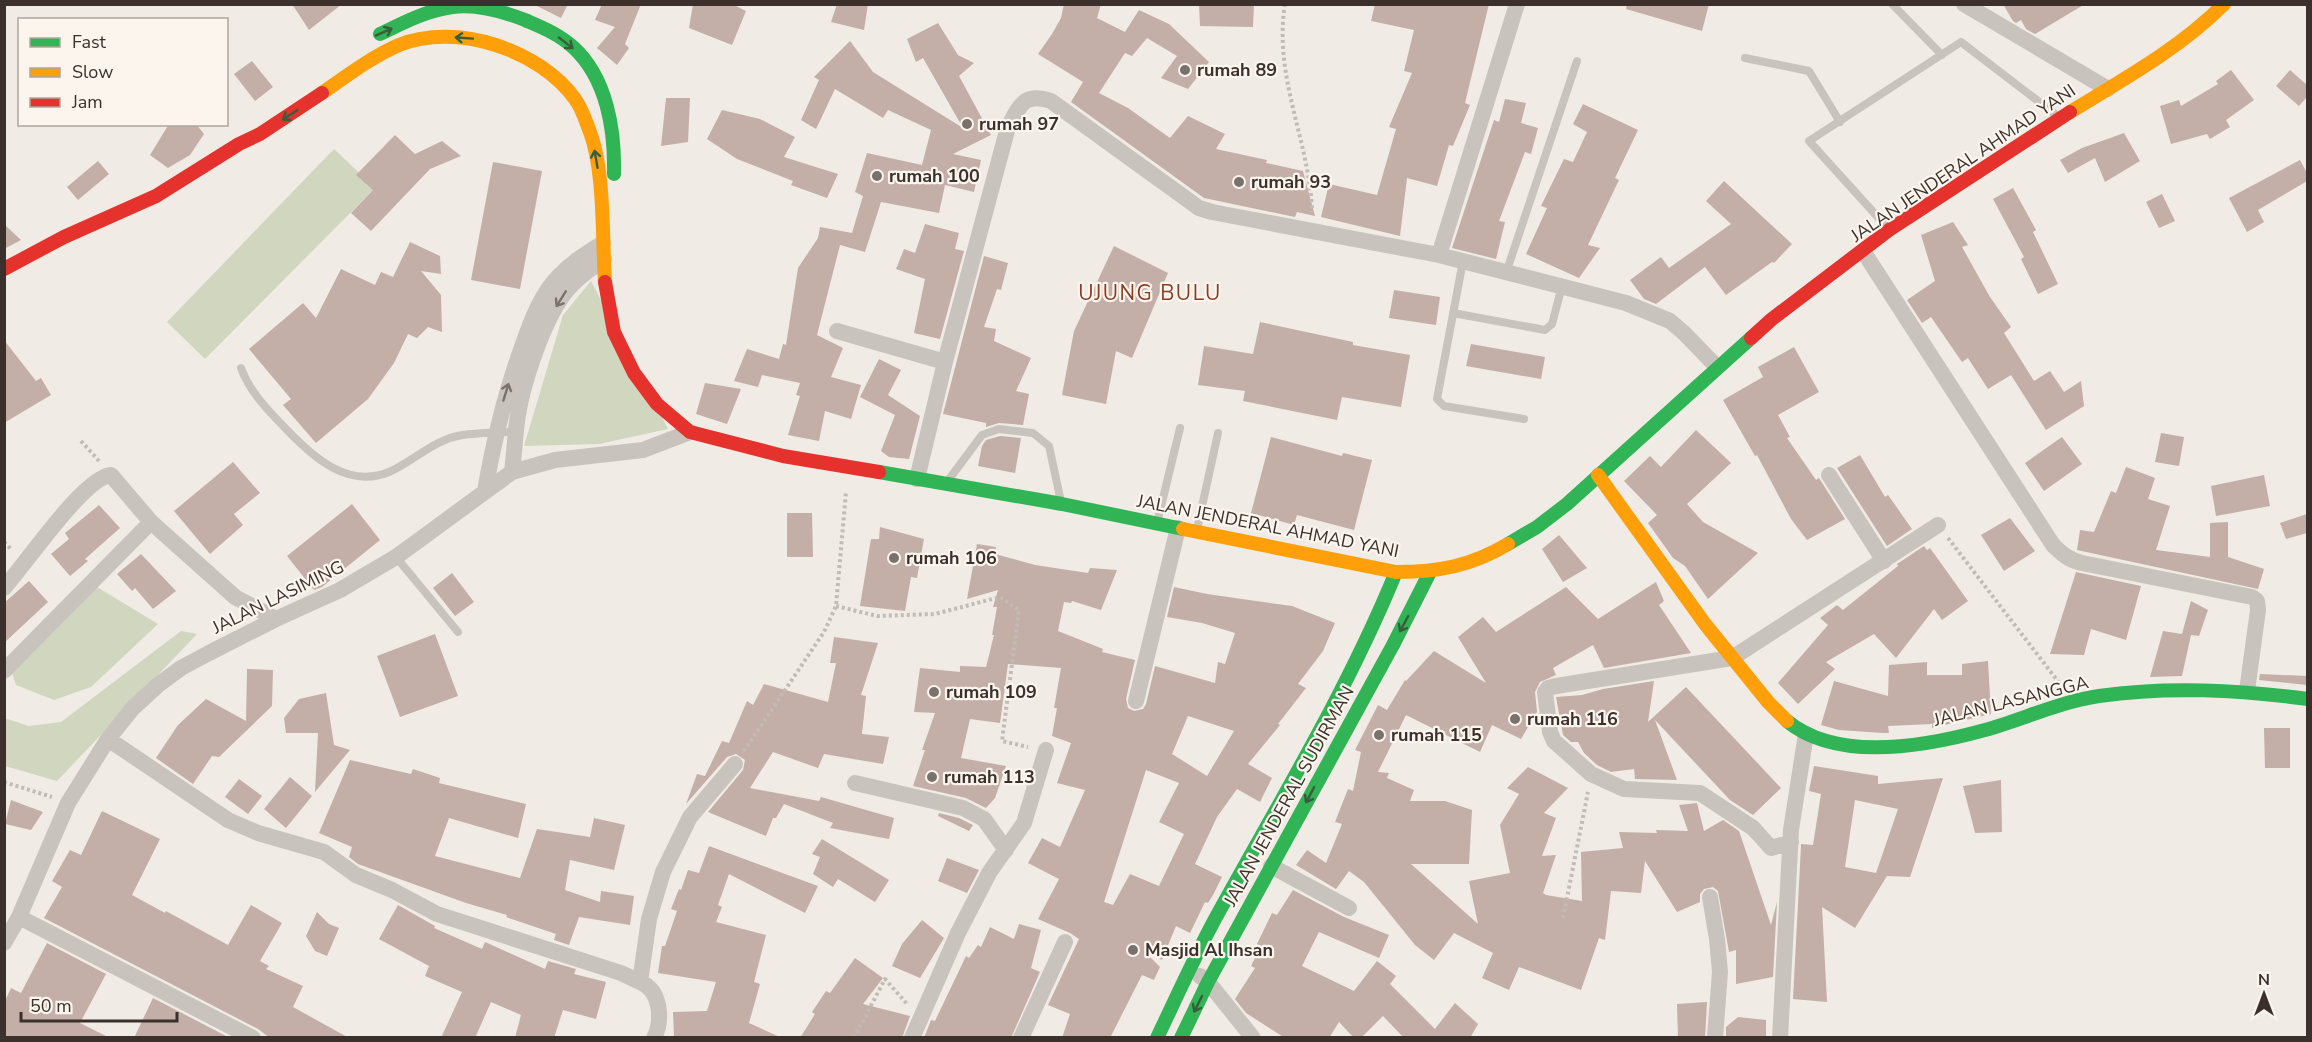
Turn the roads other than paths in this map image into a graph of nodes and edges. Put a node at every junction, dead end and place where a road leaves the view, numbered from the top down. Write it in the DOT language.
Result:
graph roads {
  1 [pos="1517,4"];
  2 [pos="1892,4"];
  3 [pos="1964,4"];
  4 [pos="2224,4"];
  5 [pos="366,42"];
  6 [pos="1942,55"];
  7 [pos="1745,58"];
  8 [pos="1577,61"];
  9 [pos="2108,88"];
  10 [pos="276,107"];
  11 [pos="2060,118"];
  12 [pos="1840,122"];
  13 [pos="238,144"];
  14 [pos="602,218"];
  15 [pos="1889,230"];
  16 [pos="603,251"];
  17 [pos="1863,251"];
  18 [pos="1439,255"];
  19 [pos="1463,261"];
  20 [pos="4,269"];
  21 [pos="1506,273"];
  22 [pos="1562,286"];
  23 [pos="1453,313"];
  24 [pos="837,331"];
  25 [pos="945,362"];
  26 [pos="241,368"];
  27 [pos="1717,368"];
  28 [pos="1524,419"];
  29 [pos="1180,428"];
  30 [pos="517,431"];
  31 [pos="690,432"];
  32 [pos="1218,433"];
  33 [pos="495,434"];
  34 [pos="512,472"];
  35 [pos="1598,475"];
  36 [pos="1829,475"];
  37 [pos="917,479"];
  38 [pos="946,484"];
  39 [pos="485,490"];
  40 [pos="1062,504"];
  41 [pos="151,522"];
  42 [pos="1157,522"];
  43 [pos="1938,525"];
  44 [pos="1178,528"];
  45 [pos="1197,531"];
  46 [pos="396,557"];
  47 [pos="1884,561"];
  48 [pos="1396,572"];
  49 [pos="1430,572"];
  50 [pos="4,588"];
  51 [pos="276,619"];
  52 [pos="458,632"];
  53 [pos="1732,658"];
  54 [pos="4,671"];
  55 [pos="2247,692"];
  56 [pos="2307,699"];
  57 [pos="1136,701"];
  58 [pos="1806,734"];
  59 [pos="108,739"];
  60 [pos="1046,750"];
  61 [pos="735,764"];
  62 [pos="855,783"];
  63 [pos="1791,842"];
  64 [pos="1006,850"];
  65 [pos="1271,867"];
  66 [pos="1710,897"];
  67 [pos="1349,908"];
  68 [pos="19,917"];
  69 [pos="1065,942"];
  70 [pos="4,944"];
  71 [pos="1190,968"];
  72 [pos="640,982"];
  73 [pos="1208,982"];
  74 [pos="253,1038"];
  75 [pos="654,1038"];
  76 [pos="912,1038"];
  77 [pos="1021,1038"];
  78 [pos="1157,1038"];
  79 [pos="1181,1038"];
  80 [pos="1253,1038"];
  81 [pos="1715,1038"];
  82 [pos="1780,1038"];
  1 -- 18 [label="street"];
  2 -- 6 [label="lane"];
  3 -- 9 [label="street"];
  4 -- 9 [label="main road, JALAN JENDERAL AHMAD YANI"];
  5 -- 14 [label="main road, JALAN JENDERAL AHMAD YANI, one-way"];
  6 -- 11 [label="lane"];
  6 -- 12 [label="lane"];
  7 -- 12 [label="lane"];
  8 -- 21 [label="lane"];
  9 -- 11 [label="main road, JALAN JENDERAL AHMAD YANI"];
  10 -- 13 [label="main road, JALAN JENDERAL AHMAD YANI"];
  11 -- 15 [label="main road, JALAN JENDERAL AHMAD YANI"];
  12 -- 15 [label="lane"];
  14 -- 13 [label="main road, JALAN JENDERAL AHMAD YANI, one-way"];
  13 -- 20 [label="main road, JALAN JENDERAL AHMAD YANI"];
  14 -- 16 [label="main road, JALAN JENDERAL AHMAD YANI"];
  15 -- 17 [label="main road, JALAN JENDERAL AHMAD YANI"];
  16 -- 30 [label="street, one-way"];
  16 -- 31 [label="main road, JALAN JENDERAL AHMAD YANI"];
  33 -- 16 [label="street, one-way"];
  17 -- 27 [label="main road, JALAN JENDERAL AHMAD YANI"];
  17 -- 55 [label="street"];
  18 -- 19 [label="street"];
  18 -- 25 [label="street"];
  19 -- 21 [label="street"];
  19 -- 23 [label="lane"];
  21 -- 22 [label="street"];
  22 -- 23 [label="lane"];
  22 -- 27 [label="street"];
  23 -- 28 [label="lane"];
  24 -- 25 [label="street"];
  25 -- 37 [label="street"];
  26 -- 33 [label="lane"];
  27 -- 35 [label="main road, JALAN JENDERAL AHMAD YANI"];
  29 -- 42 [label="lane"];
  30 -- 33 [label="lane"];
  30 -- 34 [label="street"];
  31 -- 34 [label="street, JALAN LASIMING"];
  31 -- 37 [label="main road, JALAN JENDERAL AHMAD YANI"];
  32 -- 45 [label="lane"];
  33 -- 39 [label="street"];
  34 -- 39 [label="street, JALAN LASIMING"];
  35 -- 49 [label="main road, JALAN JENDERAL AHMAD YANI"];
  35 -- 53 [label="main road, JALAN LASANGGA"];
  36 -- 47 [label="street"];
  37 -- 38 [label="main road, JALAN JENDERAL AHMAD YANI"];
  38 -- 40 [label="main road, JALAN JENDERAL AHMAD YANI"];
  38 -- 40 [label="lane"];
  39 -- 46 [label="street, JALAN LASIMING"];
  40 -- 42 [label="main road, JALAN JENDERAL AHMAD YANI"];
  41 -- 50 [label="street"];
  41 -- 51 [label="street"];
  41 -- 54 [label="street"];
  42 -- 44 [label="main road, JALAN JENDERAL AHMAD YANI"];
  43 -- 47 [label="street"];
  44 -- 45 [label="main road, JALAN JENDERAL AHMAD YANI"];
  44 -- 57 [label="street"];
  45 -- 48 [label="main road, JALAN JENDERAL AHMAD YANI"];
  46 -- 51 [label="street, JALAN LASIMING"];
  46 -- 52 [label="lane"];
  47 -- 53 [label="street"];
  48 -- 49 [label="main road, JALAN JENDERAL AHMAD YANI"];
  48 -- 71 [label="main road, JALAN JENDERAL SUDIRMAN"];
  49 -- 65 [label="main road, JALAN JENDERAL SUDIRMAN, one-way"];
  51 -- 59 [label="street, JALAN LASIMING"];
  53 -- 58 [label="main road, JALAN LASANGGA"];
  53 -- 63 [label="street"];
  55 -- 56 [label="main road, JALAN LASANGGA"];
  55 -- 58 [label="main road, JALAN LASANGGA"];
  58 -- 63 [label="street"];
  59 -- 68 [label="street, JALAN LASIMING"];
  59 -- 72 [label="street"];
  60 -- 64 [label="street"];
  61 -- 72 [label="street"];
  62 -- 64 [label="street"];
  63 -- 82 [label="street"];
  64 -- 76 [label="street"];
  65 -- 67 [label="street"];
  65 -- 73 [label="main road, JALAN JENDERAL SUDIRMAN"];
  66 -- 81 [label="street"];
  68 -- 70 [label="street, JALAN LASIMING"];
  68 -- 74 [label="street"];
  69 -- 77 [label="street"];
  71 -- 73 [label="street"];
  71 -- 78 [label="main road, JALAN JENDERAL SUDIRMAN"];
  72 -- 75 [label="street"];
  73 -- 79 [label="main road, JALAN JENDERAL SUDIRMAN, one-way"];
  73 -- 80 [label="street"];
}
